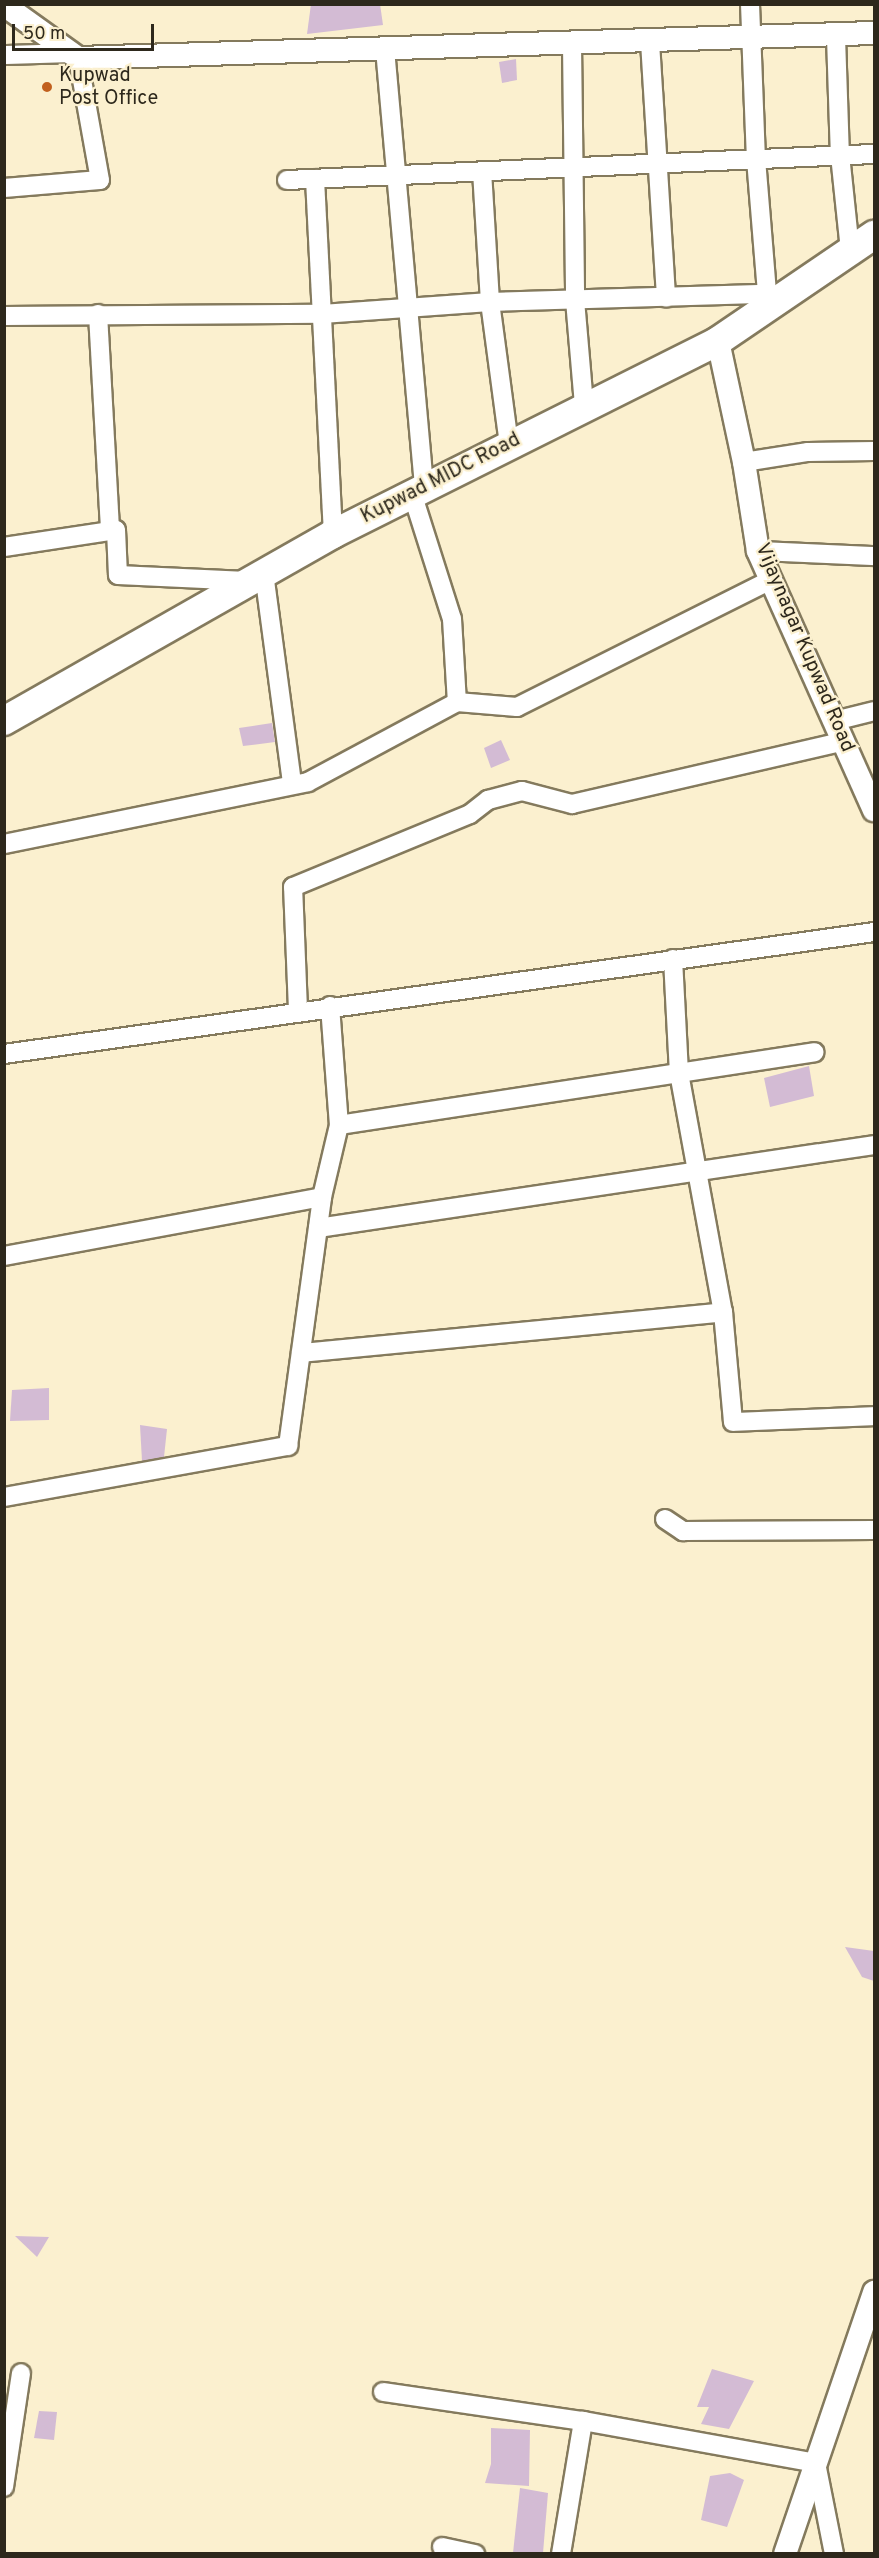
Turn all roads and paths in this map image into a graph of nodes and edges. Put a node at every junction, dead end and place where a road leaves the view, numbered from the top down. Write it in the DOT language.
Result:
graph roads {
  1 [pos="750,4"];
  2 [pos="4,5"];
  3 [pos="874,33"];
  4 [pos="836,37"];
  5 [pos="752,39"];
  6 [pos="650,42"];
  7 [pos="572,44"];
  8 [pos="385,49"];
  9 [pos="4,55"];
  10 [pos="75,55"];
  11 [pos="874,154"];
  12 [pos="840,155"];
  13 [pos="756,159"];
  14 [pos="658,164"];
  15 [pos="573,167"];
  16 [pos="482,171"];
  17 [pos="396,175"];
  18 [pos="315,179"];
  19 [pos="287,180"];
  20 [pos="4,188"];
  21 [pos="874,235"];
  22 [pos="850,250"];
  23 [pos="666,297"];
  24 [pos="575,300"];
  25 [pos="768,300"];
  26 [pos="490,302"];
  27 [pos="408,308"];
  28 [pos="98,314"];
  29 [pos="322,314"];
  30 [pos="4,316"];
  31 [pos="718,341"];
  32 [pos="584,406"];
  33 [pos="509,444"];
  34 [pos="874,451"];
  35 [pos="744,462"];
  36 [pos="418,490"];
  37 [pos="110,531"];
  38 [pos="333,534"];
  39 [pos="4,547"];
  40 [pos="758,551"];
  41 [pos="874,556"];
  42 [pos="257,577"];
  43 [pos="771,580"];
  44 [pos="457,702"];
  45 [pos="874,711"];
  46 [pos="4,721"];
  47 [pos="839,731"];
  48 [pos="292,784"];
  49 [pos="873,805"];
  50 [pos="4,844"];
  51 [pos="874,932"];
  52 [pos="673,959"];
  53 [pos="330,1006"];
  54 [pos="298,1010"];
  55 [pos="814,1052"];
  56 [pos="4,1054"];
  57 [pos="679,1073"];
  58 [pos="339,1125"];
  59 [pos="874,1145"];
  60 [pos="697,1173"];
  61 [pos="322,1197"];
  62 [pos="318,1228"];
  63 [pos="4,1256"];
  64 [pos="723,1312"];
  65 [pos="301,1353"];
  66 [pos="874,1416"];
  67 [pos="4,1497"];
  68 [pos="665,1519"];
  69 [pos="874,1530"];
  70 [pos="874,2292"];
  71 [pos="21,2373"];
  72 [pos="383,2392"];
  73 [pos="583,2421"];
  74 [pos="816,2463"];
  75 [pos="4,2487"];
  76 [pos="442,2547"];
  77 [pos="475,2553"];
  78 [pos="561,2553"];
  79 [pos="785,2553"];
  80 [pos="834,2553"];
  1 -- 5 [label="street"];
  2 -- 10 [label="street"];
  3 -- 4 [label="street"];
  4 -- 5 [label="street"];
  4 -- 12 [label="street"];
  5 -- 6 [label="street"];
  5 -- 13 [label="street"];
  6 -- 7 [label="street"];
  6 -- 14 [label="street"];
  7 -- 8 [label="street"];
  7 -- 15 [label="street"];
  8 -- 10 [label="street"];
  8 -- 17 [label="street"];
  9 -- 10 [label="street"];
  10 -- 20 [label="street"];
  11 -- 12 [label="street"];
  12 -- 13 [label="street"];
  12 -- 22 [label="street"];
  13 -- 14 [label="street"];
  13 -- 25 [label="street"];
  14 -- 15 [label="street"];
  14 -- 23 [label="street"];
  15 -- 16 [label="street"];
  15 -- 24 [label="street"];
  16 -- 17 [label="street"];
  16 -- 26 [label="street"];
  17 -- 18 [label="street"];
  17 -- 27 [label="street"];
  18 -- 19 [label="street"];
  18 -- 29 [label="street"];
  21 -- 22 [label="main road, Kupwad MIDC Road"];
  22 -- 25 [label="main road, Kupwad MIDC Road"];
  23 -- 24 [label="street"];
  23 -- 25 [label="street"];
  24 -- 26 [label="street"];
  24 -- 32 [label="street"];
  25 -- 31 [label="main road, Kupwad MIDC Road"];
  26 -- 27 [label="street"];
  26 -- 33 [label="street"];
  27 -- 29 [label="street"];
  27 -- 36 [label="street"];
  28 -- 29 [label="street"];
  28 -- 30 [label="street"];
  28 -- 37 [label="street"];
  29 -- 38 [label="street"];
  31 -- 32 [label="main road, Kupwad MIDC Road"];
  31 -- 35 [label="street, Vijaynagar Kupwad Road"];
  32 -- 33 [label="main road, Kupwad MIDC Road"];
  33 -- 36 [label="main road, Kupwad MIDC Road"];
  34 -- 35 [label="street"];
  35 -- 40 [label="street, Vijaynagar Kupwad Road"];
  36 -- 38 [label="main road, Kupwad MIDC Road"];
  36 -- 44 [label="street"];
  37 -- 39 [label="street"];
  37 -- 42 [label="street"];
  38 -- 42 [label="main road, Kupwad MIDC Road"];
  40 -- 41 [label="street"];
  40 -- 43 [label="street, Vijaynagar Kupwad Road"];
  42 -- 46 [label="main road, Kupwad MIDC Road"];
  42 -- 48 [label="street"];
  43 -- 44 [label="street"];
  43 -- 47 [label="street, Vijaynagar Kupwad Road"];
  44 -- 48 [label="street"];
  45 -- 47 [label="street"];
  47 -- 49 [label="street, Vijaynagar Kupwad Road"];
  47 -- 54 [label="street"];
  48 -- 50 [label="street"];
  51 -- 52 [label="street"];
  52 -- 53 [label="street"];
  52 -- 57 [label="street"];
  53 -- 54 [label="street"];
  53 -- 58 [label="street"];
  54 -- 56 [label="street"];
  55 -- 57 [label="street"];
  57 -- 58 [label="street"];
  57 -- 60 [label="street"];
  58 -- 61 [label="street"];
  59 -- 60 [label="street"];
  60 -- 62 [label="street"];
  60 -- 64 [label="street"];
  61 -- 62 [label="street"];
  61 -- 63 [label="street"];
  62 -- 65 [label="street"];
  64 -- 65 [label="street"];
  64 -- 66 [label="street"];
  65 -- 67 [label="street"];
  68 -- 69 [label="street"];
  70 -- 74 [label="street"];
  71 -- 75 [label="street"];
  72 -- 73 [label="street"];
  73 -- 74 [label="street"];
  73 -- 78 [label="street"];
  74 -- 79 [label="street"];
  74 -- 80 [label="street"];
  76 -- 77 [label="street"];
}
